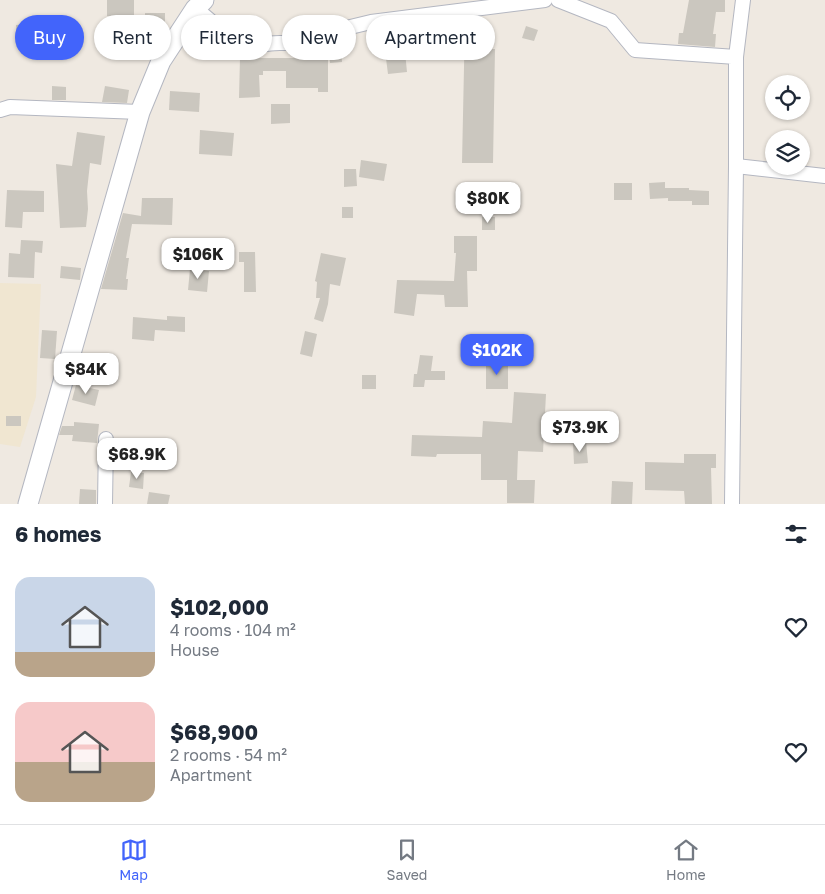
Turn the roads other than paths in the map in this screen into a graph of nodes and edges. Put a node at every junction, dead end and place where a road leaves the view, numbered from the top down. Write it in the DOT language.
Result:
graph roads {
  1 [pos="545,0"];
  2 [pos="558,0"];
  3 [pos="743,0"];
  4 [pos="199,5"];
  5 [pos="736,57"];
  6 [pos="0,110"];
  7 [pos="140,112"];
  8 [pos="736,166"];
  9 [pos="825,176"];
  10 [pos="106,439"];
  11 [pos="28,504"];
  12 [pos="105,504"];
  13 [pos="732,504"];
  1 -- 4 [label="street"];
  2 -- 5 [label="street"];
  3 -- 5 [label="street"];
  4 -- 7 [label="street"];
  5 -- 8 [label="street"];
  6 -- 7 [label="street"];
  7 -- 11 [label="street"];
  8 -- 9 [label="street"];
  8 -- 13 [label="street"];
  10 -- 12 [label="street"];
}
